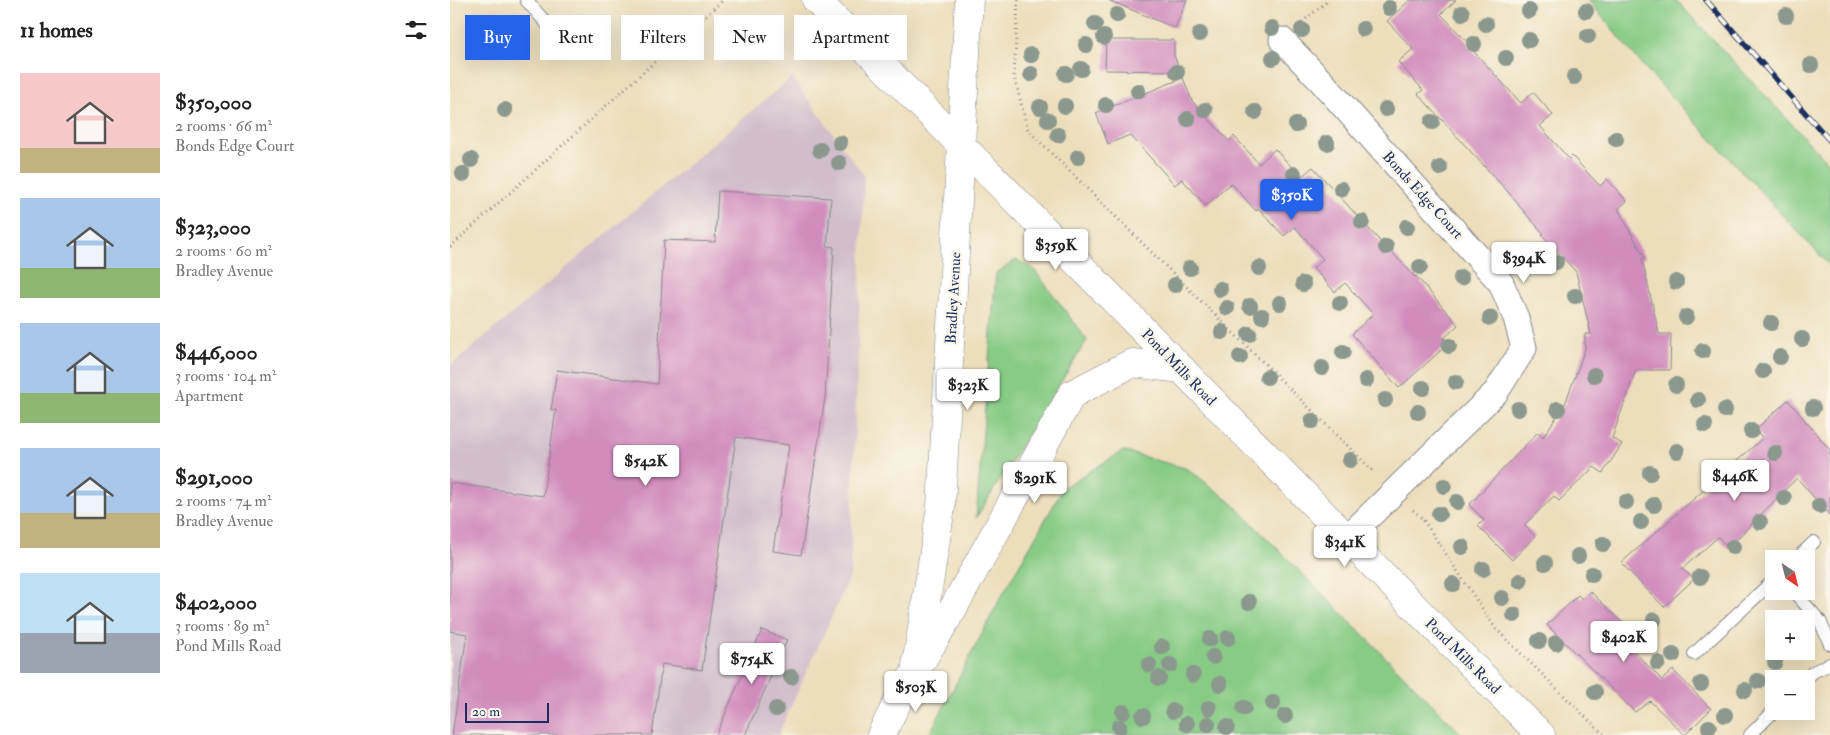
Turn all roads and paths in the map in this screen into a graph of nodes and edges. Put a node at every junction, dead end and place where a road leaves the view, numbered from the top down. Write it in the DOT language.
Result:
graph roads {
  1 [pos="526,0"];
  2 [pos="723,0"];
  3 [pos="816,0"];
  4 [pos="969,0"];
  5 [pos="1018,0"];
  6 [pos="1329,0"];
  7 [pos="540,16"];
  8 [pos="1282,40"];
  9 [pos="961,144"];
  10 [pos="450,246"];
  11 [pos="1182,368"];
  12 [pos="1394,492"];
  13 [pos="1346,539"];
  14 [pos="1814,542"];
  15 [pos="1806,550"];
  16 [pos="1765,588"];
  17 [pos="1802,600"];
  18 [pos="1830,644"];
  19 [pos="1694,654"];
  20 [pos="1830,664"];
  21 [pos="1815,671"];
  22 [pos="916,672"];
  23 [pos="1765,720"];
  24 [pos="881,735"];
  25 [pos="1541,735"];
  26 [pos="1604,735"];
  27 [pos="1750,735"];
  1 -- 7 [label="lane"];
  2 -- 10 [label="path"];
  3 -- 9 [label="main road, Pond Mills Road"];
  4 -- 9 [label="main road, Bradley Avenue"];
  5 -- 12 [label="path"];
  6 -- 8 [label="path"];
  8 -- 12 [label="street, Bonds Edge Court"];
  9 -- 11 [label="main road, Pond Mills Road"];
  9 -- 22 [label="main road, Bradley Avenue"];
  11 -- 13 [label="main road, Pond Mills Road"];
  11 -- 22 [label="main road"];
  12 -- 13 [label="street, Bonds Edge Court"];
  12 -- 26 [label="path"];
  13 -- 25 [label="main road, Pond Mills Road"];
  14 -- 15 [label="lane"];
  16 -- 19 [label="lane"];
  17 -- 18 [label="lane"];
  20 -- 21 [label="lane"];
  22 -- 24 [label="main road, Bradley Avenue"];
  23 -- 27 [label="lane"];
}
